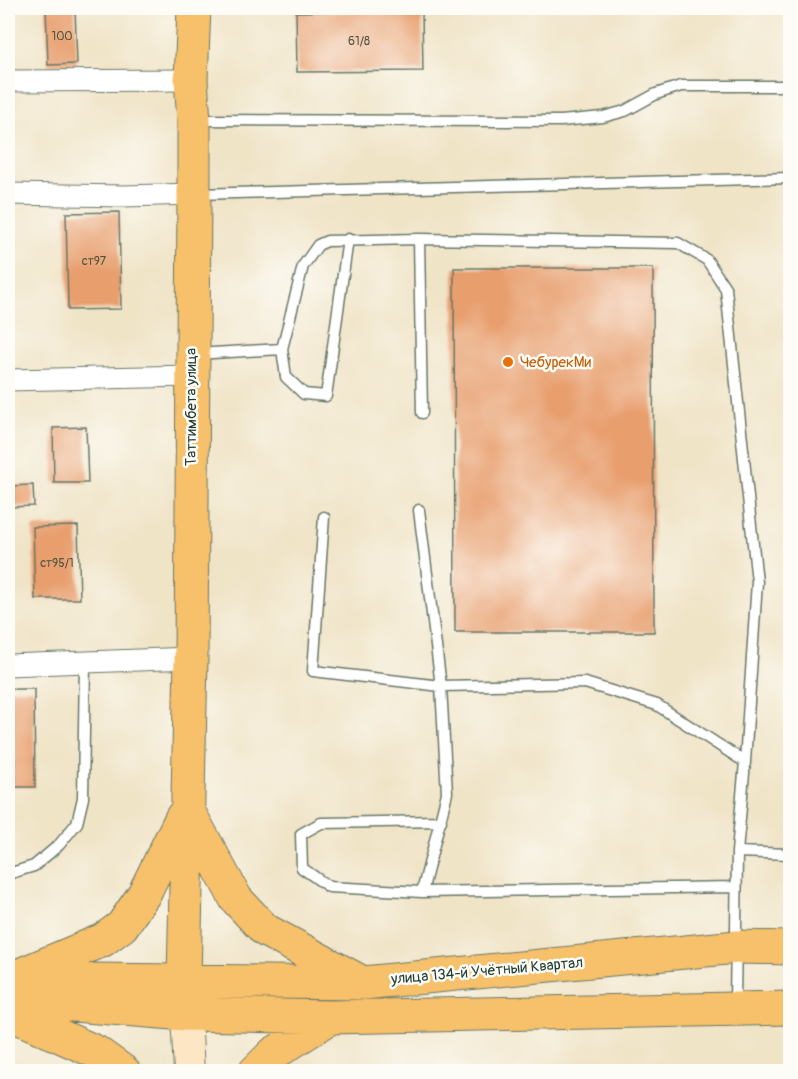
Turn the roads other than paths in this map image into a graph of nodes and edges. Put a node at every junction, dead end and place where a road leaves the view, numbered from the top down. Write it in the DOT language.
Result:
graph roads {
  1 [pos="194,8"];
  2 [pos="191,80"];
  3 [pos="8,81"];
  4 [pos="790,87"];
  5 [pos="194,120"];
  6 [pos="790,178"];
  7 [pos="194,194"];
  8 [pos="8,195"];
  9 [pos="419,238"];
  10 [pos="348,239"];
  11 [pos="282,350"];
  12 [pos="192,365"];
  13 [pos="8,380"];
  14 [pos="423,413"];
  15 [pos="419,510"];
  16 [pos="324,517"];
  17 [pos="191,658"];
  18 [pos="85,662"];
  19 [pos="8,665"];
  20 [pos="441,686"];
  21 [pos="745,762"];
  22 [pos="186,807"];
  23 [pos="441,821"];
  24 [pos="737,852"];
  25 [pos="790,854"];
  26 [pos="8,874"];
  27 [pos="736,887"];
  28 [pos="422,892"];
  29 [pos="737,947"];
  30 [pos="790,948"];
  31 [pos="184,980"];
  32 [pos="8,981"];
  33 [pos="363,983"];
  34 [pos="8,992"];
  35 [pos="8,999"];
  36 [pos="735,1008"];
  37 [pos="790,1008"];
  38 [pos="8,1013"];
  39 [pos="186,1014"];
  40 [pos="331,1017"];
  41 [pos="124,1071"];
  42 [pos="189,1071"];
  43 [pos="255,1071"];
  1 -- 2 [label="main road, Таттимбета улица"];
  2 -- 3 [label="street"];
  2 -- 5 [label="main road, Таттимбета улица"];
  4 -- 5 [label="lane"];
  5 -- 7 [label="main road, Таттимбета улица"];
  6 -- 7 [label="lane"];
  7 -- 8 [label="street"];
  7 -- 12 [label="main road, Таттимбета улица"];
  9 -- 10 [label="lane"];
  9 -- 14 [label="lane"];
  9 -- 21 [label="lane"];
  10 -- 11 [label="lane"];
  10 -- 11 [label="lane"];
  11 -- 12 [label="lane"];
  12 -- 13 [label="street"];
  12 -- 17 [label="main road, Таттимбета улица"];
  15 -- 20 [label="lane"];
  16 -- 20 [label="lane"];
  17 -- 18 [label="street"];
  17 -- 22 [label="main road, Таттимбета улица"];
  18 -- 19 [label="street"];
  18 -- 26 [label="lane"];
  20 -- 21 [label="lane"];
  20 -- 23 [label="lane"];
  21 -- 24 [label="lane"];
  22 -- 31 [label="main road, Таттимбета улица"];
  22 -- 32 [label="main road"];
  22 -- 33 [label="main road"];
  23 -- 28 [label="lane"];
  23 -- 28 [label="lane"];
  24 -- 25 [label="lane"];
  24 -- 27 [label="lane"];
  27 -- 28 [label="lane"];
  27 -- 29 [label="lane"];
  29 -- 30 [label="main road, улица 134-й Учётный Квартал"];
  29 -- 33 [label="main road, улица 134-й Учётный Квартал"];
  29 -- 36 [label="lane"];
  31 -- 33 [label="main road, улица 134-й Учётный Квартал"];
  31 -- 34 [label="main road, улица 134-й Учётный Квартал"];
  31 -- 39 [label="main road, Таттимбета улица"];
  35 -- 39 [label="main road"];
  36 -- 37 [label="main road"];
  36 -- 40 [label="main road"];
  38 -- 41 [label="main road"];
  39 -- 40 [label="main road"];
  39 -- 42 [label="main road"];
  40 -- 43 [label="main road"];
}
